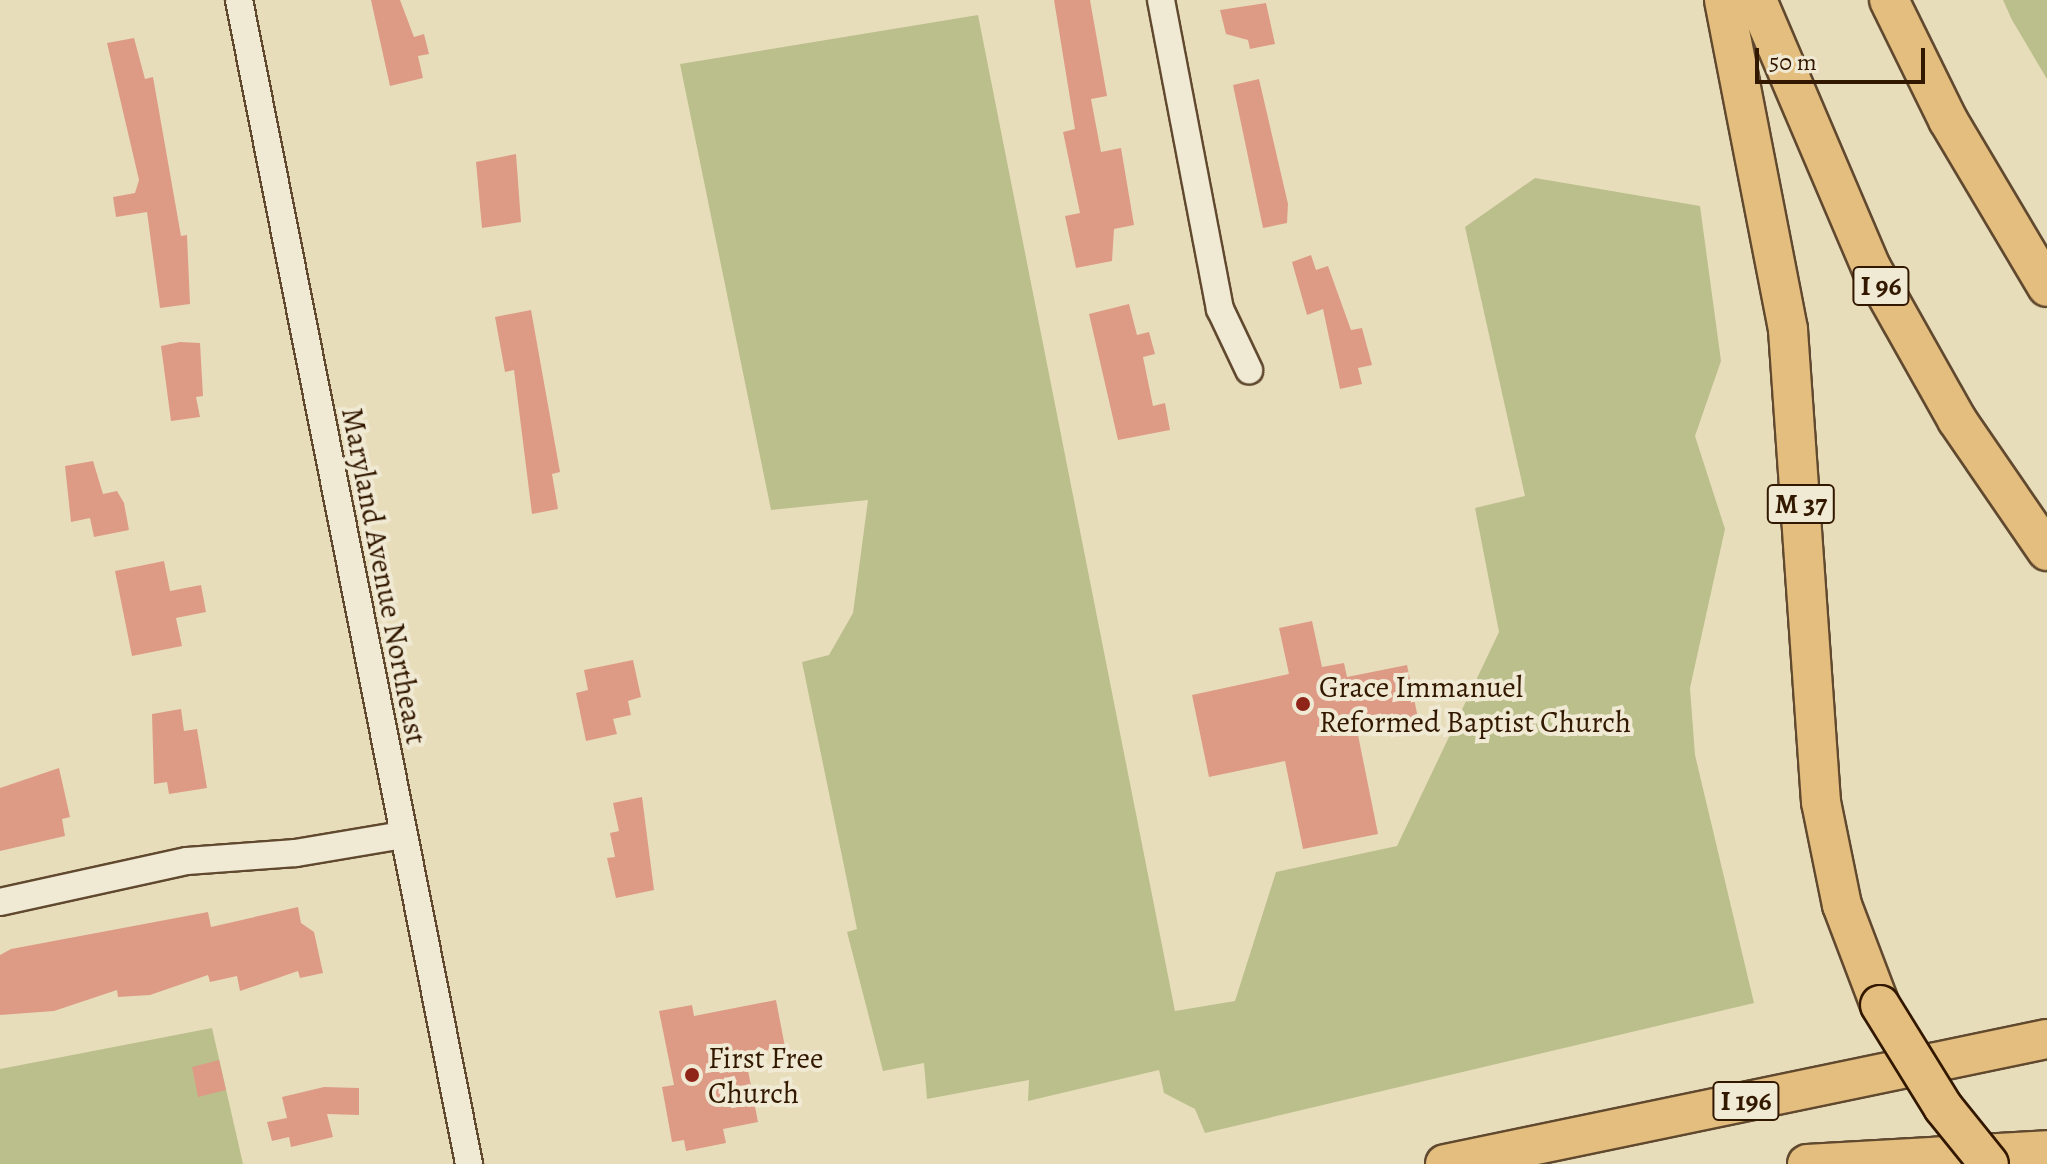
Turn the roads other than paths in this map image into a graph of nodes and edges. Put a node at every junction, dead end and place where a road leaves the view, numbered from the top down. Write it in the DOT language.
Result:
graph roads {
  1 [pos="239,0"];
  2 [pos="1161,0"];
  3 [pos="1724,0"];
  4 [pos="1757,0"];
  5 [pos="1889,0"];
  6 [pos="2047,287"];
  7 [pos="1249,370"];
  8 [pos="2047,551"];
  9 [pos="402,835"];
  10 [pos="0,902"];
  11 [pos="2047,1039"];
  12 [pos="2047,1150"];
  13 [pos="469,1164"];
  14 [pos="1445,1164"];
  15 [pos="1807,1164"];
  16 [pos="1989,1164"];
  1 -- 9 [label="street, Maryland Avenue Northeast"];
  2 -- 7 [label="street"];
  3 -- 16 [label="highway, M 37, bridge"];
  4 -- 8 [label="highway, I 96"];
  5 -- 6 [label="highway"];
  9 -- 10 [label="street"];
  9 -- 13 [label="street, Maryland Avenue Northeast"];
  11 -- 14 [label="highway, I 196"];
  12 -- 15 [label="highway"];
}
